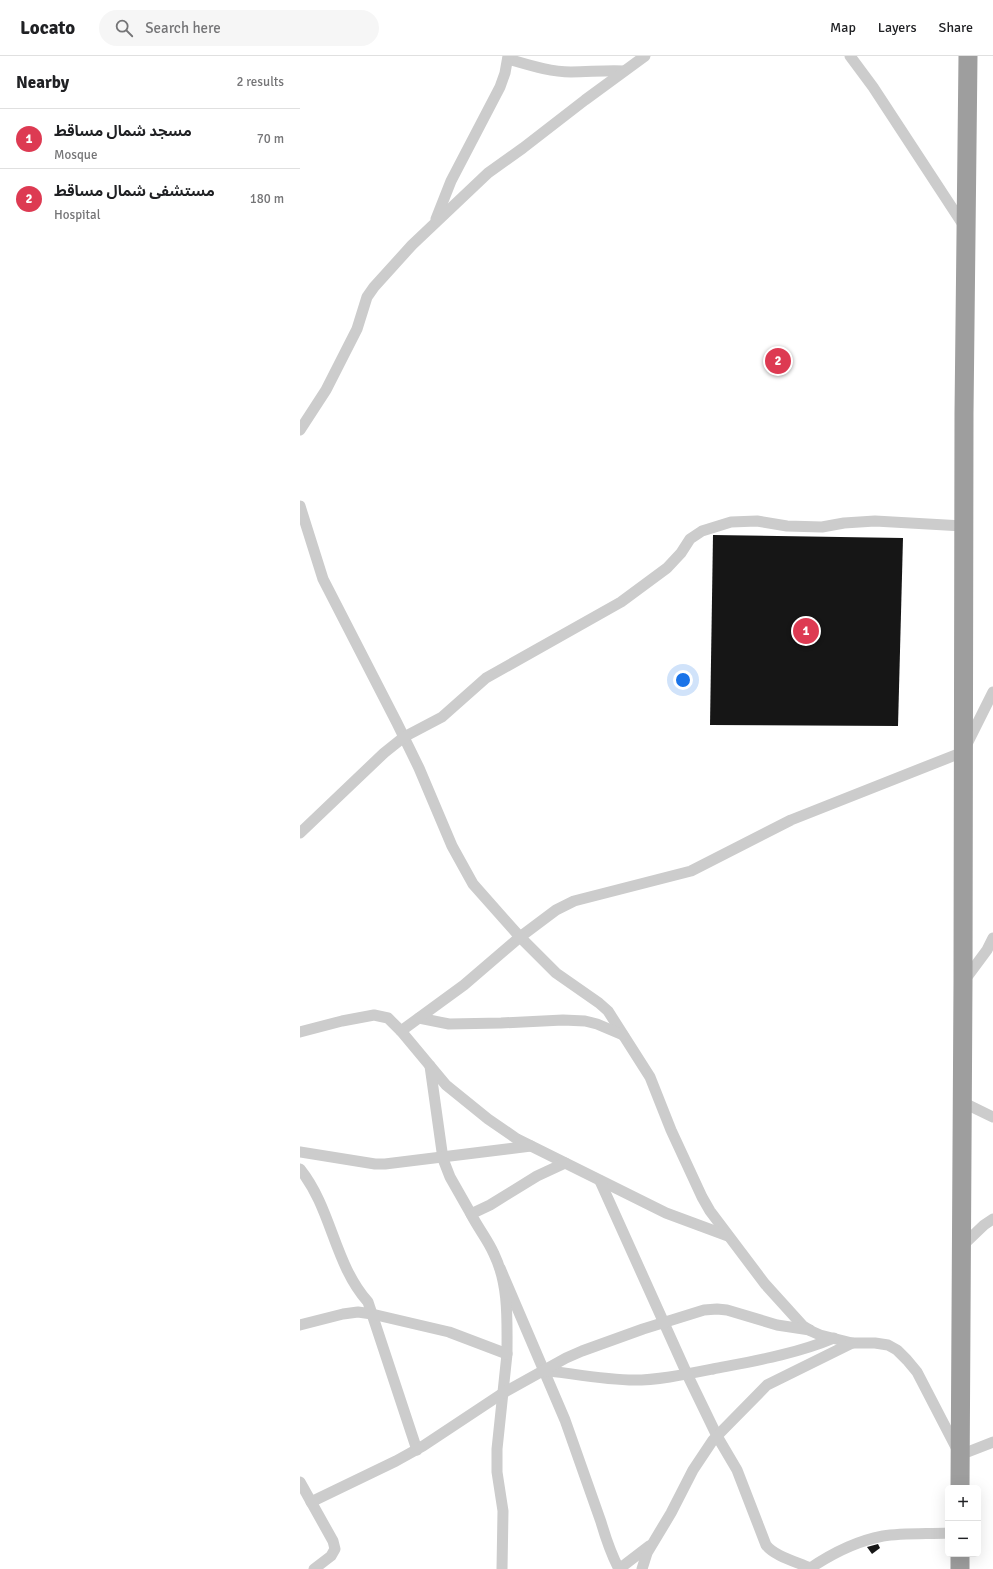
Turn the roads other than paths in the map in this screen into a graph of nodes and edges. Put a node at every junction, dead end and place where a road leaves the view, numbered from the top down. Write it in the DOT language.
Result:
graph roads {
  1 [pos="644,56"];
  2 [pos="850,56"];
  3 [pos="968,56"];
  4 [pos="508,57"];
  5 [pos="624,71"];
  6 [pos="434,223"];
  7 [pos="966,230"];
  8 [pos="300,430"];
  9 [pos="300,506"];
  10 [pos="963,526"];
  11 [pos="993,693"];
  12 [pos="404,737"];
  13 [pos="963,752"];
  14 [pos="300,833"];
  15 [pos="520,937"];
  16 [pos="993,938"];
  17 [pos="963,983"];
  18 [pos="419,1018"];
  19 [pos="401,1031"];
  20 [pos="300,1032"];
  21 [pos="623,1035"];
  22 [pos="430,1066"];
  23 [pos="962,1102"];
  24 [pos="993,1117"];
  25 [pos="532,1146"];
  26 [pos="300,1152"];
  27 [pos="443,1156"];
  28 [pos="565,1163"];
  29 [pos="300,1169"];
  30 [pos="600,1181"];
  31 [pos="471,1214"];
  32 [pos="993,1219"];
  33 [pos="729,1236"];
  34 [pos="961,1247"];
  35 [pos="500,1268"];
  36 [pos="372,1314"];
  37 [pos="664,1323"];
  38 [pos="300,1325"];
  39 [pos="811,1331"];
  40 [pos="834,1338"];
  41 [pos="852,1343"];
  42 [pos="507,1354"];
  43 [pos="544,1370"];
  44 [pos="687,1374"];
  45 [pos="503,1393"];
  46 [pos="717,1436"];
  47 [pos="993,1442"];
  48 [pos="417,1450"];
  49 [pos="960,1456"];
  50 [pos="300,1482"];
  51 [pos="960,1485"];
  52 [pos="311,1502"];
  53 [pos="945,1533"];
  54 [pos="653,1543"];
  55 [pos="960,1557"];
  56 [pos="314,1569"];
  57 [pos="502,1569"];
  58 [pos="619,1569"];
  59 [pos="642,1569"];
  60 [pos="810,1569"];
  61 [pos="960,1569"];
  1 -- 5 [label="street"];
  2 -- 7 [label="street"];
  3 -- 7 [label="highway"];
  4 -- 5 [label="street"];
  4 -- 6 [label="street"];
  5 -- 6 [label="street"];
  6 -- 8 [label="street"];
  7 -- 10 [label="highway"];
  9 -- 12 [label="street"];
  10 -- 12 [label="street"];
  10 -- 13 [label="highway"];
  11 -- 13 [label="street"];
  12 -- 14 [label="street"];
  12 -- 15 [label="street"];
  13 -- 15 [label="street"];
  13 -- 17 [label="highway"];
  15 -- 18 [label="street"];
  15 -- 21 [label="street"];
  16 -- 17 [label="street"];
  17 -- 23 [label="highway"];
  18 -- 19 [label="street"];
  18 -- 21 [label="street"];
  19 -- 20 [label="street"];
  19 -- 22 [label="street"];
  21 -- 33 [label="street"];
  22 -- 25 [label="street"];
  22 -- 27 [label="street"];
  23 -- 24 [label="street"];
  23 -- 34 [label="highway"];
  25 -- 27 [label="street"];
  25 -- 28 [label="street"];
  26 -- 27 [label="street"];
  27 -- 31 [label="street"];
  28 -- 30 [label="street"];
  28 -- 31 [label="street"];
  29 -- 36 [label="street"];
  30 -- 33 [label="street"];
  30 -- 37 [label="street"];
  31 -- 35 [label="street"];
  32 -- 34 [label="street"];
  33 -- 39 [label="street"];
  34 -- 49 [label="highway"];
  35 -- 42 [label="street"];
  35 -- 43 [label="street"];
  36 -- 38 [label="street"];
  36 -- 42 [label="street"];
  36 -- 48 [label="street"];
  37 -- 39 [label="street"];
  37 -- 43 [label="street"];
  37 -- 44 [label="street"];
  39 -- 40 [label="street"];
  40 -- 41 [label="street"];
  40 -- 44 [label="street"];
  41 -- 46 [label="street"];
  41 -- 49 [label="street"];
  42 -- 45 [label="street"];
  43 -- 44 [label="street"];
  43 -- 45 [label="street"];
  43 -- 58 [label="street"];
  44 -- 46 [label="street"];
  45 -- 48 [label="street"];
  45 -- 57 [label="street"];
  46 -- 54 [label="street"];
  46 -- 60 [label="street"];
  47 -- 49 [label="street"];
  48 -- 52 [label="street"];
  49 -- 51 [label="highway"];
  50 -- 52 [label="street"];
  52 -- 56 [label="street"];
  53 -- 60 [label="street"];
  54 -- 58 [label="street"];
  54 -- 59 [label="street"];
  55 -- 61 [label="highway"];
}
